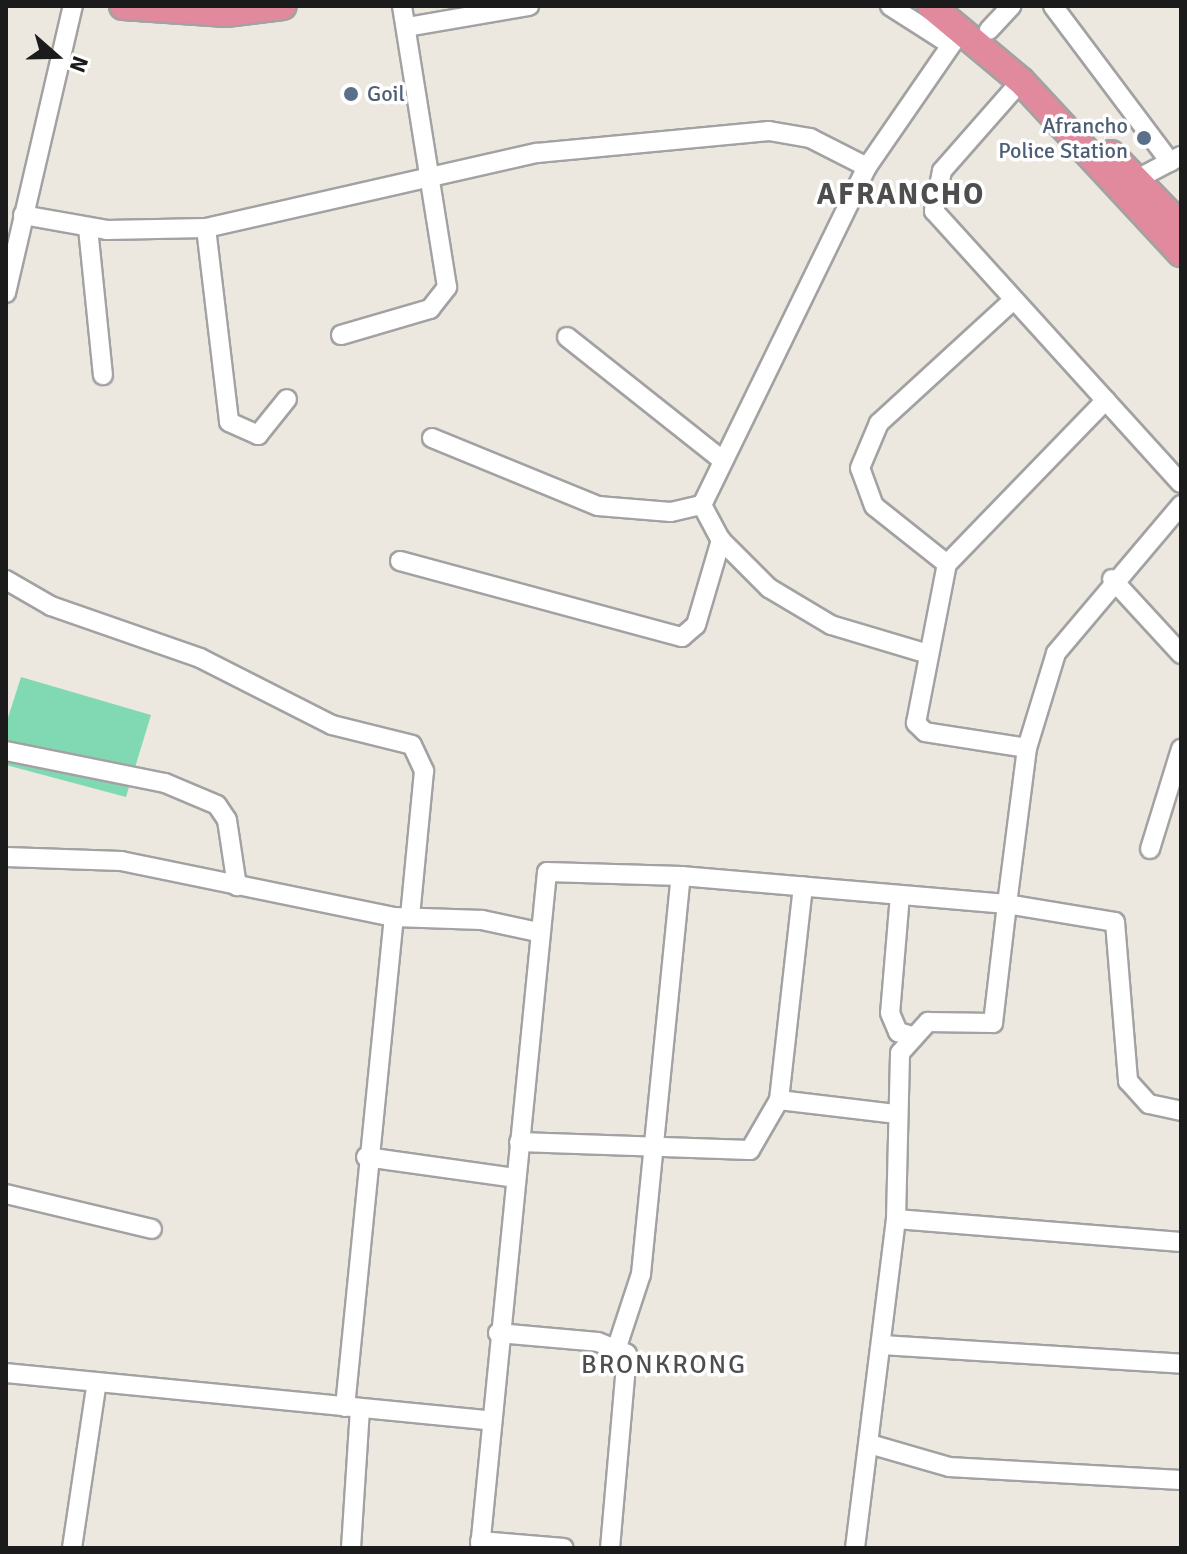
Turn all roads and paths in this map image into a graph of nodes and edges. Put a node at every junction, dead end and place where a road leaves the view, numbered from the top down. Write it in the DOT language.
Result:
graph roads {
  1 [pos="73,6"];
  2 [pos="123,6"];
  3 [pos="283,6"];
  4 [pos="402,6"];
  5 [pos="529,6"];
  6 [pos="890,6"];
  7 [pos="931,6"];
  8 [pos="1011,6"];
  9 [pos="1053,6"];
  10 [pos="957,26"];
  11 [pos="407,27"];
  12 [pos="989,30"];
  13 [pos="1021,81"];
  14 [pos="1175,159"];
  15 [pos="867,167"];
  16 [pos="429,177"];
  17 [pos="1137,179"];
  18 [pos="23,215"];
  19 [pos="1181,226"];
  20 [pos="88,228"];
  21 [pos="206,228"];
  22 [pos="1181,253"];
  23 [pos="6,293"];
  24 [pos="1012,301"];
  25 [pos="341,335"];
  26 [pos="567,337"];
  27 [pos="103,375"];
  28 [pos="287,399"];
  29 [pos="1106,400"];
  30 [pos="432,438"];
  31 [pos="721,459"];
  32 [pos="1181,483"];
  33 [pos="702,505"];
  34 [pos="1181,505"];
  35 [pos="721,540"];
  36 [pos="400,561"];
  37 [pos="947,564"];
  38 [pos="1112,579"];
  39 [pos="6,580"];
  40 [pos="928,654"];
  41 [pos="1181,654"];
  42 [pos="1027,748"];
  43 [pos="1181,749"];
  44 [pos="6,751"];
  45 [pos="1150,849"];
  46 [pos="6,857"];
  47 [pos="681,876"];
  48 [pos="237,886"];
  49 [pos="803,886"];
  50 [pos="900,895"];
  51 [pos="1007,904"];
  52 [pos="402,917"];
  53 [pos="538,932"];
  54 [pos="909,1035"];
  55 [pos="779,1100"];
  56 [pos="1181,1111"];
  57 [pos="897,1114"];
  58 [pos="519,1142"];
  59 [pos="651,1149"];
  60 [pos="366,1157"];
  61 [pos="515,1178"];
  62 [pos="6,1194"];
  63 [pos="896,1219"];
  64 [pos="152,1229"];
  65 [pos="1181,1242"];
  66 [pos="498,1333"];
  67 [pos="883,1345"];
  68 [pos="617,1347"];
  69 [pos="1181,1364"];
  70 [pos="6,1373"];
  71 [pos="96,1387"];
  72 [pos="352,1407"];
  73 [pos="492,1421"];
  74 [pos="873,1445"];
  75 [pos="1181,1480"];
  76 [pos="480,1544"];
  77 [pos="72,1548"];
  78 [pos="351,1548"];
  79 [pos="564,1548"];
  80 [pos="610,1548"];
  81 [pos="855,1548"];
  1 -- 18 [label="street"];
  2 -- 3 [label="highway"];
  4 -- 11 [label="street"];
  5 -- 11 [label="street"];
  6 -- 10 [label="street"];
  7 -- 10 [label="highway"];
  8 -- 12 [label="street"];
  9 -- 14 [label="street"];
  10 -- 12 [label="highway"];
  10 -- 13 [label="highway"];
  10 -- 15 [label="street"];
  11 -- 16 [label="street"];
  12 -- 17 [label="highway"];
  13 -- 22 [label="highway"];
  13 -- 24 [label="street"];
  14 -- 17 [label="street"];
  15 -- 16 [label="street"];
  15 -- 31 [label="street"];
  16 -- 21 [label="street"];
  16 -- 25 [label="street"];
  17 -- 19 [label="highway"];
  18 -- 20 [label="street"];
  18 -- 23 [label="street"];
  20 -- 21 [label="street"];
  20 -- 27 [label="street"];
  21 -- 28 [label="street"];
  24 -- 29 [label="street"];
  24 -- 37 [label="street"];
  26 -- 31 [label="street"];
  29 -- 32 [label="street"];
  29 -- 37 [label="street"];
  30 -- 33 [label="street"];
  31 -- 33 [label="street"];
  33 -- 35 [label="street"];
  34 -- 38 [label="street"];
  35 -- 36 [label="street"];
  35 -- 40 [label="street"];
  37 -- 40 [label="street"];
  38 -- 41 [label="street"];
  38 -- 42 [label="street"];
  39 -- 52 [label="street"];
  40 -- 42 [label="street"];
  42 -- 51 [label="street"];
  43 -- 45 [label="street"];
  44 -- 48 [label="street"];
  46 -- 48 [label="street"];
  47 -- 49 [label="street"];
  47 -- 53 [label="street"];
  47 -- 59 [label="street"];
  48 -- 52 [label="street"];
  49 -- 50 [label="street"];
  49 -- 55 [label="street"];
  50 -- 51 [label="street"];
  50 -- 54 [label="street"];
  51 -- 54 [label="street"];
  51 -- 56 [label="street"];
  52 -- 53 [label="street"];
  52 -- 60 [label="street"];
  53 -- 58 [label="street"];
  54 -- 57 [label="street"];
  55 -- 57 [label="street"];
  55 -- 59 [label="street"];
  57 -- 63 [label="street"];
  58 -- 59 [label="street"];
  58 -- 61 [label="street"];
  59 -- 68 [label="street"];
  60 -- 61 [label="street"];
  60 -- 72 [label="street"];
  61 -- 66 [label="street"];
  62 -- 64 [label="street"];
  63 -- 65 [label="street"];
  63 -- 67 [label="street"];
  66 -- 68 [label="street"];
  66 -- 73 [label="street"];
  67 -- 69 [label="street"];
  67 -- 74 [label="street"];
  68 -- 80 [label="street"];
  70 -- 71 [label="street"];
  71 -- 72 [label="street"];
  71 -- 77 [label="street"];
  72 -- 73 [label="street"];
  72 -- 78 [label="street"];
  73 -- 76 [label="street"];
  74 -- 75 [label="street"];
  74 -- 81 [label="street"];
  76 -- 79 [label="street"];
}
